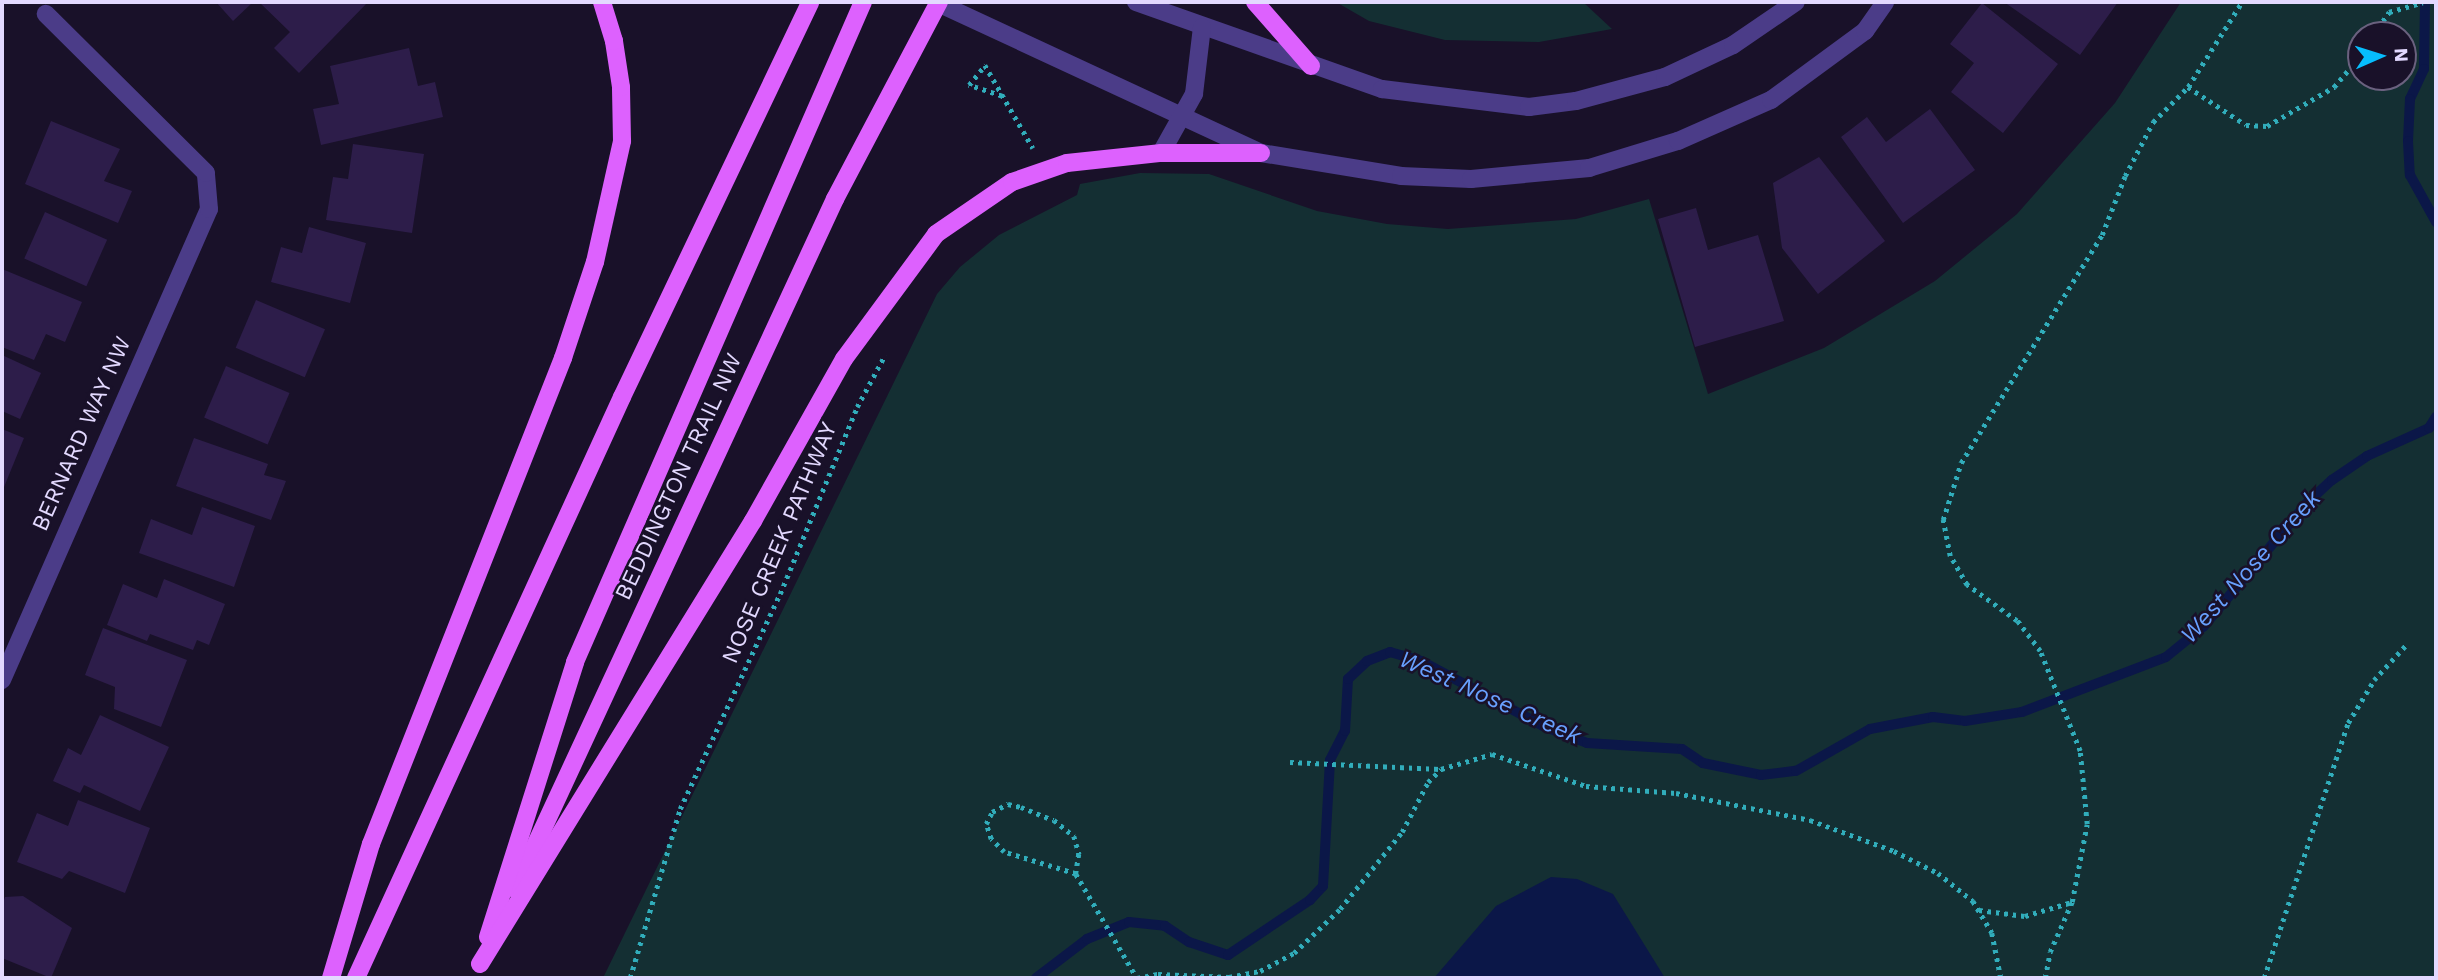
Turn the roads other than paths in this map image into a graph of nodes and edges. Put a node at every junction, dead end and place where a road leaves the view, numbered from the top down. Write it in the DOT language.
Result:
graph roads {
  1 [pos="601,2"];
  2 [pos="810,2"];
  3 [pos="863,2"];
  4 [pos="938,2"];
  5 [pos="1136,2"];
  6 [pos="1255,2"];
  7 [pos="1796,2"];
  8 [pos="1885,2"];
  9 [pos="46,14"];
  10 [pos="1202,27"];
  11 [pos="1311,66"];
  12 [pos="1185,117"];
  13 [pos="1161,153"];
  14 [pos="1261,153"];
  15 [pos="7,651"];
  16 [pos="2,680"];
  17 [pos="477,971"];
  18 [pos="331,978"];
  19 [pos="356,978"];
  1 -- 18 [label="main road"];
  2 -- 19 [label="main road"];
  3 -- 17 [label="main road"];
  4 -- 12 [label="street"];
  4 -- 17 [label="main road, BEDDINGTON TRAIL NW"];
  5 -- 10 [label="street"];
  6 -- 11 [label="main road"];
  7 -- 11 [label="street"];
  8 -- 14 [label="street"];
  9 -- 15 [label="street, BERNARD WAY NW"];
  10 -- 11 [label="street"];
  10 -- 12 [label="street"];
  12 -- 13 [label="street"];
  12 -- 14 [label="street"];
  13 -- 14 [label="main road"];
  13 -- 17 [label="main road"];
  15 -- 16 [label="street, BERNARD WAY NW"];
}
